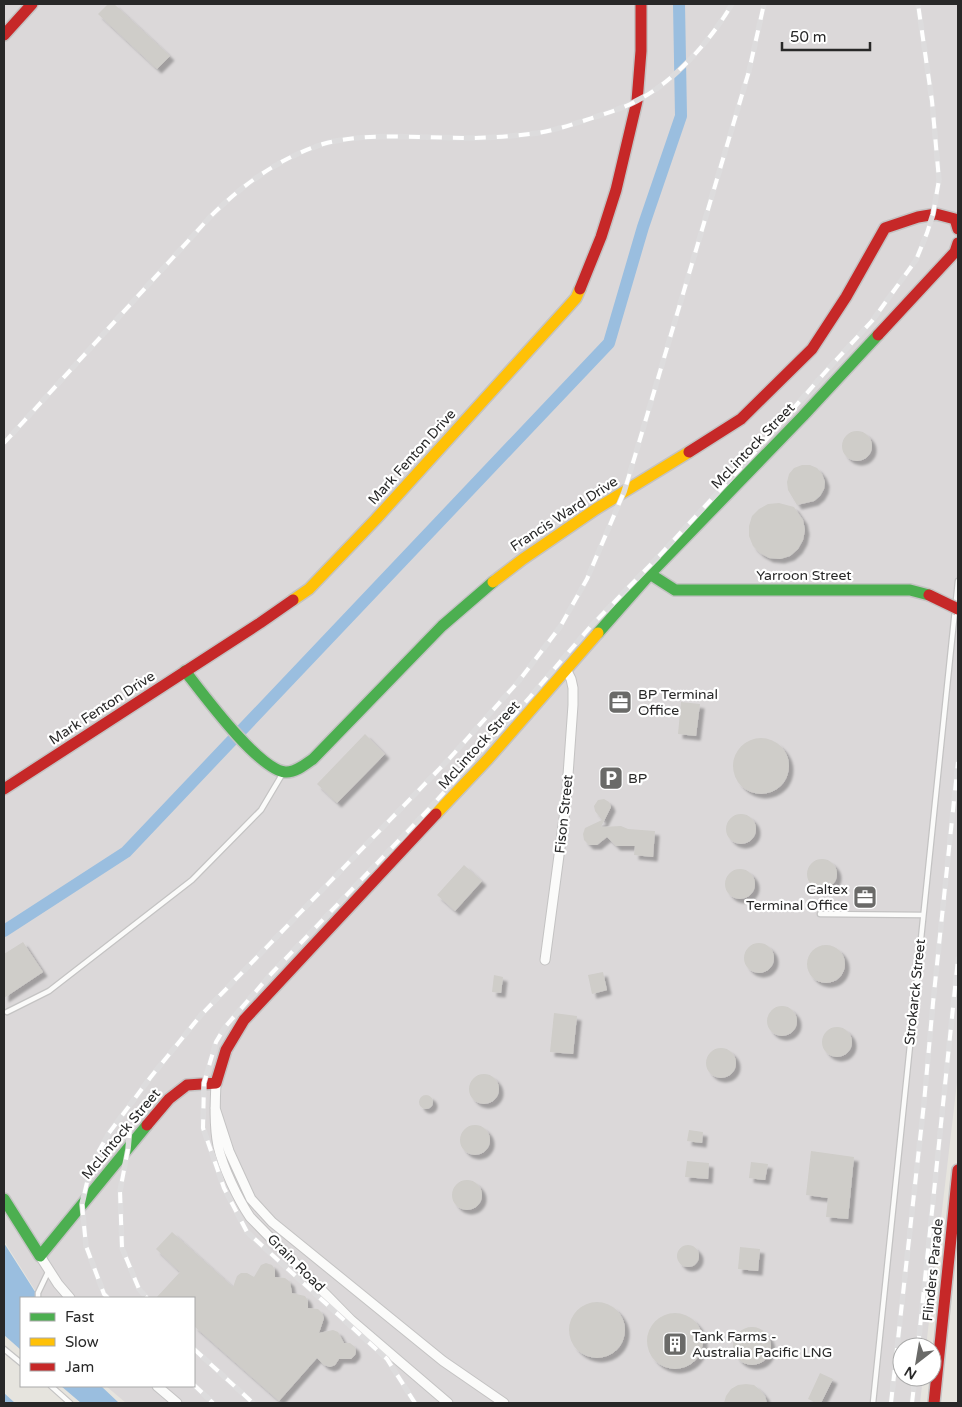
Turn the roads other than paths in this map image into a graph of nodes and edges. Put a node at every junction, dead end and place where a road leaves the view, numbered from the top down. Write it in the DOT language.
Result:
graph roads {
  1 [pos="32,4"];
  2 [pos="641,4"];
  3 [pos="4,35"];
  4 [pos="957,223"];
  5 [pos="957,248"];
  6 [pos="650,574"];
  7 [pos="958,581"];
  8 [pos="958,609"];
  9 [pos="566,669"];
  10 [pos="185,671"];
  11 [pos="284,772"];
  12 [pos="4,790"];
  13 [pos="820,914"];
  14 [pos="923,915"];
  15 [pos="545,960"];
  16 [pos="7,1012"];
  17 [pos="216,1082"];
  18 [pos="215,1108"];
  19 [pos="958,1170"];
  20 [pos="4,1199"];
  21 [pos="40,1256"];
  22 [pos="49,1270"];
  23 [pos="38,1295"];
  24 [pos="69,1297"];
  25 [pos="4,1349"];
  26 [pos="20,1362"];
  27 [pos="52,1387"];
  28 [pos="158,1387"];
  29 [pos="70,1403"];
  30 [pos="176,1403"];
  31 [pos="448,1403"];
  32 [pos="504,1403"];
  33 [pos="873,1403"];
  34 [pos="934,1403"];
  1 -- 3 [label="street"];
  2 -- 10 [label="street, Mark Fenton Drive"];
  4 -- 11 [label="street, Francis Ward Drive"];
  5 -- 6 [label="street, McLintock Street"];
  6 -- 8 [label="street, Yarroon Street, bridge"];
  6 -- 9 [label="street, McLintock Street"];
  7 -- 14 [label="lane, Strokarck Street"];
  9 -- 15 [label="street, Fison Street"];
  9 -- 17 [label="street, McLintock Street"];
  10 -- 11 [label="street"];
  10 -- 12 [label="street, Mark Fenton Drive"];
  11 -- 16 [label="lane"];
  13 -- 14 [label="lane"];
  14 -- 33 [label="lane, Strokarck Street"];
  17 -- 18 [label="street, Grain Road"];
  17 -- 21 [label="street, McLintock Street"];
  18 -- 31 [label="street, Grain Road"];
  18 -- 32 [label="street"];
  19 -- 34 [label="street, Flinders Parade"];
  20 -- 21 [label="street"];
  21 -- 22 [label="street"];
  22 -- 23 [label="lane"];
  22 -- 24 [label="street"];
  25 -- 26 [label="lane"];
  27 -- 29 [label="lane"];
  28 -- 30 [label="street"];
}
